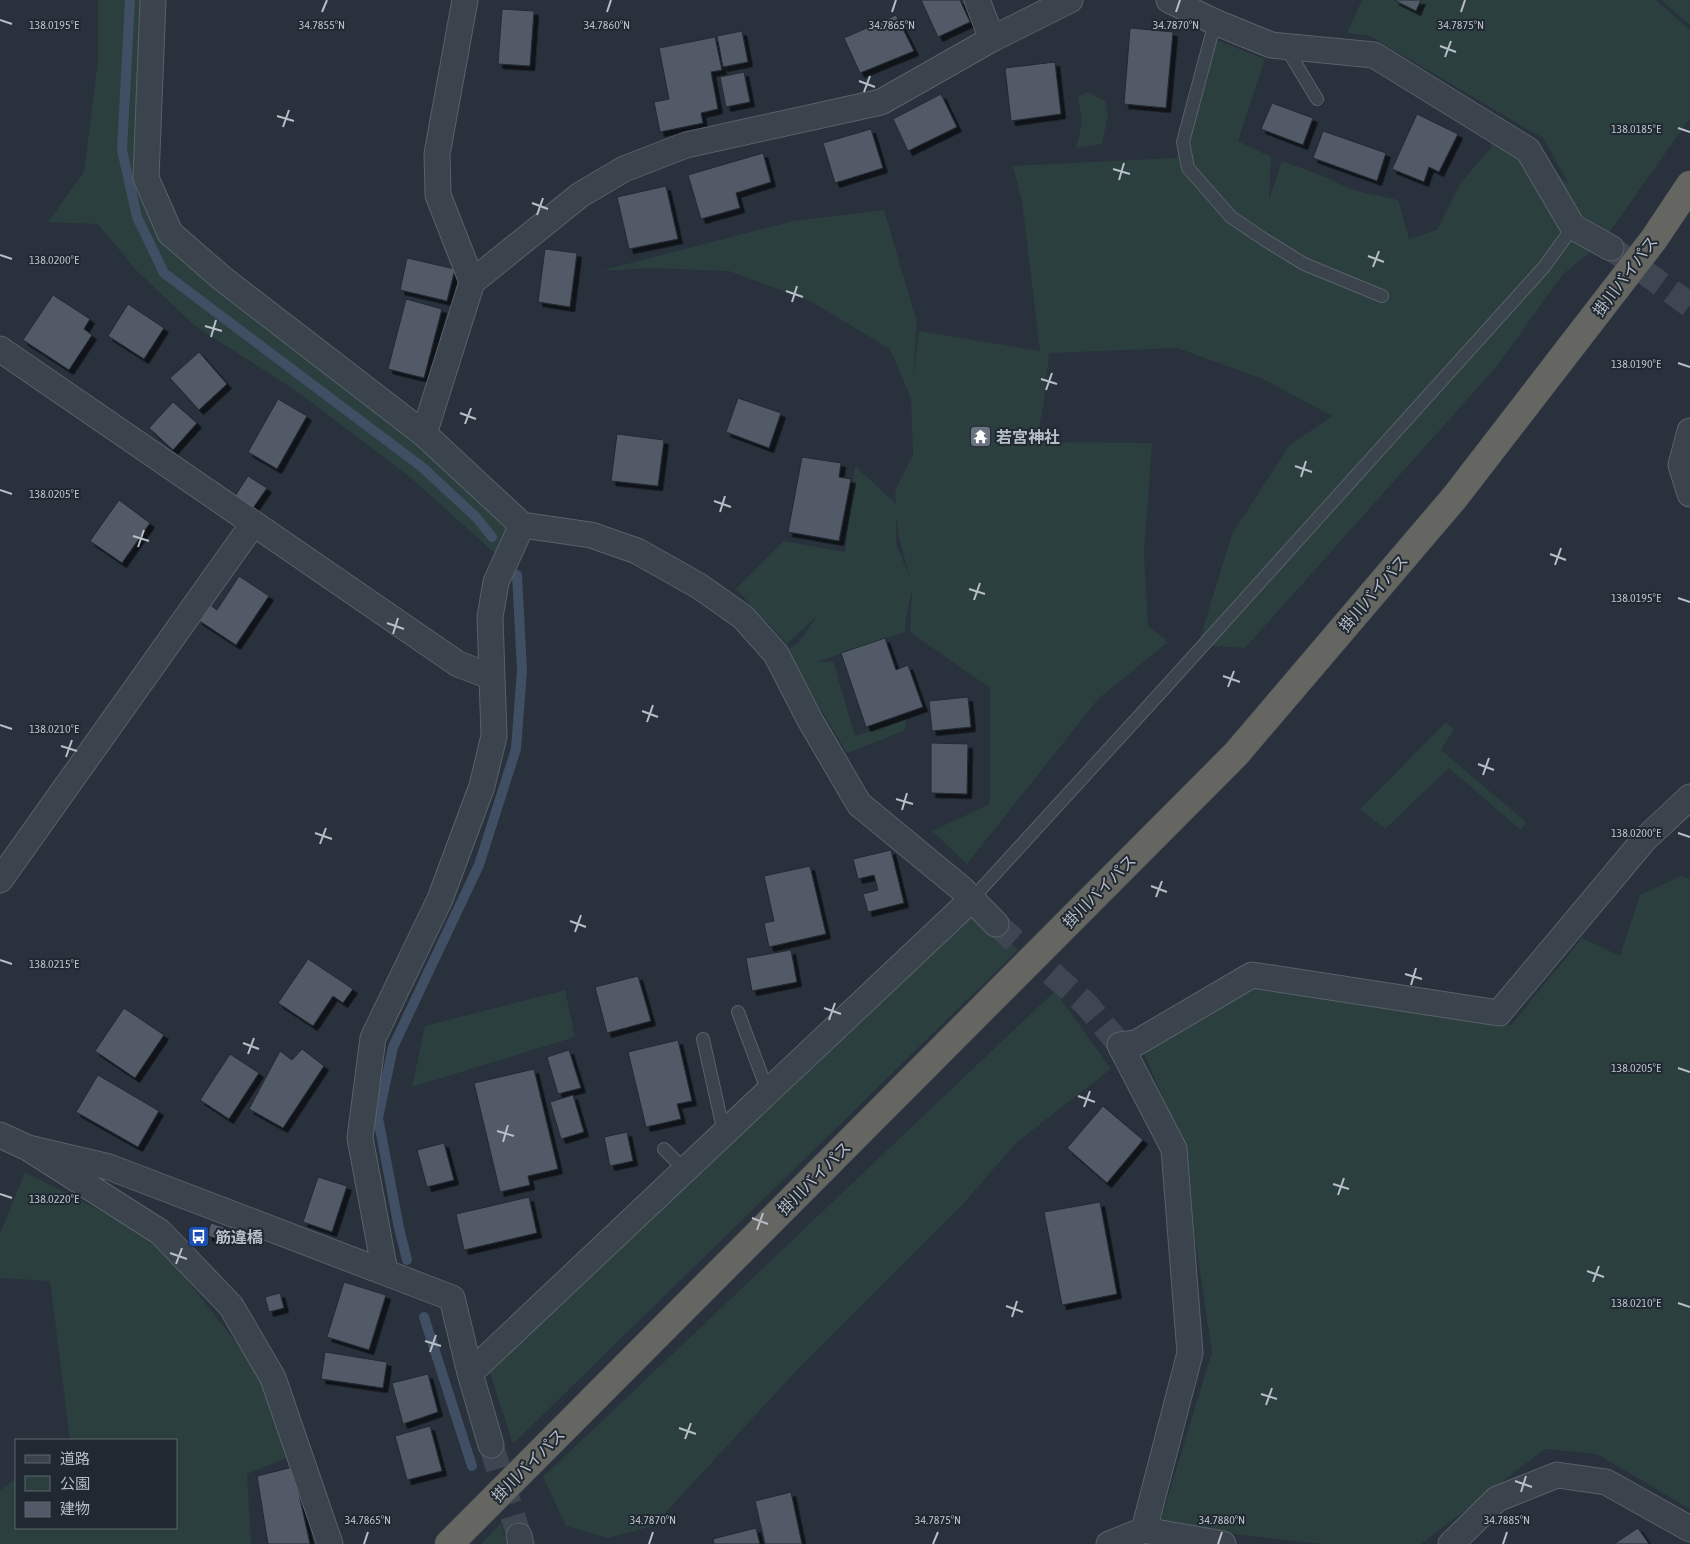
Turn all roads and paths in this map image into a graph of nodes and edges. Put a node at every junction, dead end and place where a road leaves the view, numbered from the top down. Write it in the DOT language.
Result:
graph roads {
  1 [pos="153,0"];
  2 [pos="465,0"];
  3 [pos="978,0"];
  4 [pos="1070,0"];
  5 [pos="1169,0"];
  6 [pos="1215,22"];
  7 [pos="992,39"];
  8 [pos="1285,46"];
  9 [pos="1317,99"];
  10 [pos="1690,185"];
  11 [pos="1573,228"];
  12 [pos="1611,248"];
  13 [pos="472,282"];
  14 [pos="1382,296"];
  15 [pos="0,349"];
  16 [pos="1690,431"];
  17 [pos="424,434"];
  18 [pos="1690,494"];
  19 [pos="253,524"];
  20 [pos="522,525"];
  21 [pos="492,677"];
  22 [pos="1690,797"];
  23 [pos="0,880"];
  24 [pos="972,899"];
  25 [pos="996,924"];
  26 [pos="738,1012"];
  27 [pos="703,1039"];
  28 [pos="768,1092"];
  29 [pos="724,1133"];
  30 [pos="0,1135"];
  31 [pos="28,1148"];
  32 [pos="664,1149"];
  33 [pos="685,1170"];
  34 [pos="385,1272"];
  35 [pos="470,1373"];
  36 [pos="491,1445"];
  37 [pos="1690,1529"];
  38 [pos="1144,1530"];
  39 [pos="330,1544"];
  40 [pos="449,1544"];
  41 [pos="1109,1544"];
  42 [pos="1222,1544"];
  43 [pos="1451,1544"];
  1 -- 17 [label="street"];
  2 -- 13 [label="street"];
  3 -- 7 [label="street"];
  4 -- 7 [label="street"];
  5 -- 6 [label="street"];
  6 -- 8 [label="street"];
  6 -- 14 [label="lane"];
  7 -- 13 [label="street"];
  8 -- 9 [label="lane"];
  8 -- 11 [label="street"];
  10 -- 40 [label="highway, 掛川バイパス"];
  11 -- 12 [label="street"];
  11 -- 24 [label="lane"];
  13 -- 17 [label="street"];
  15 -- 19 [label="street"];
  16 -- 18 [label="street"];
  17 -- 20 [label="street"];
  19 -- 21 [label="street"];
  19 -- 23 [label="street"];
  20 -- 21 [label="street"];
  20 -- 24 [label="street"];
  21 -- 34 [label="street"];
  22 -- 38 [label="street"];
  24 -- 25 [label="street"];
  24 -- 28 [label="street"];
  26 -- 28 [label="lane"];
  27 -- 29 [label="lane"];
  28 -- 29 [label="street"];
  29 -- 33 [label="street"];
  30 -- 31 [label="street"];
  31 -- 34 [label="street"];
  31 -- 39 [label="street"];
  32 -- 33 [label="lane"];
  33 -- 35 [label="street"];
  34 -- 35 [label="street"];
  35 -- 36 [label="street"];
  37 -- 43 [label="street"];
  38 -- 41 [label="street"];
  38 -- 42 [label="street"];
}
